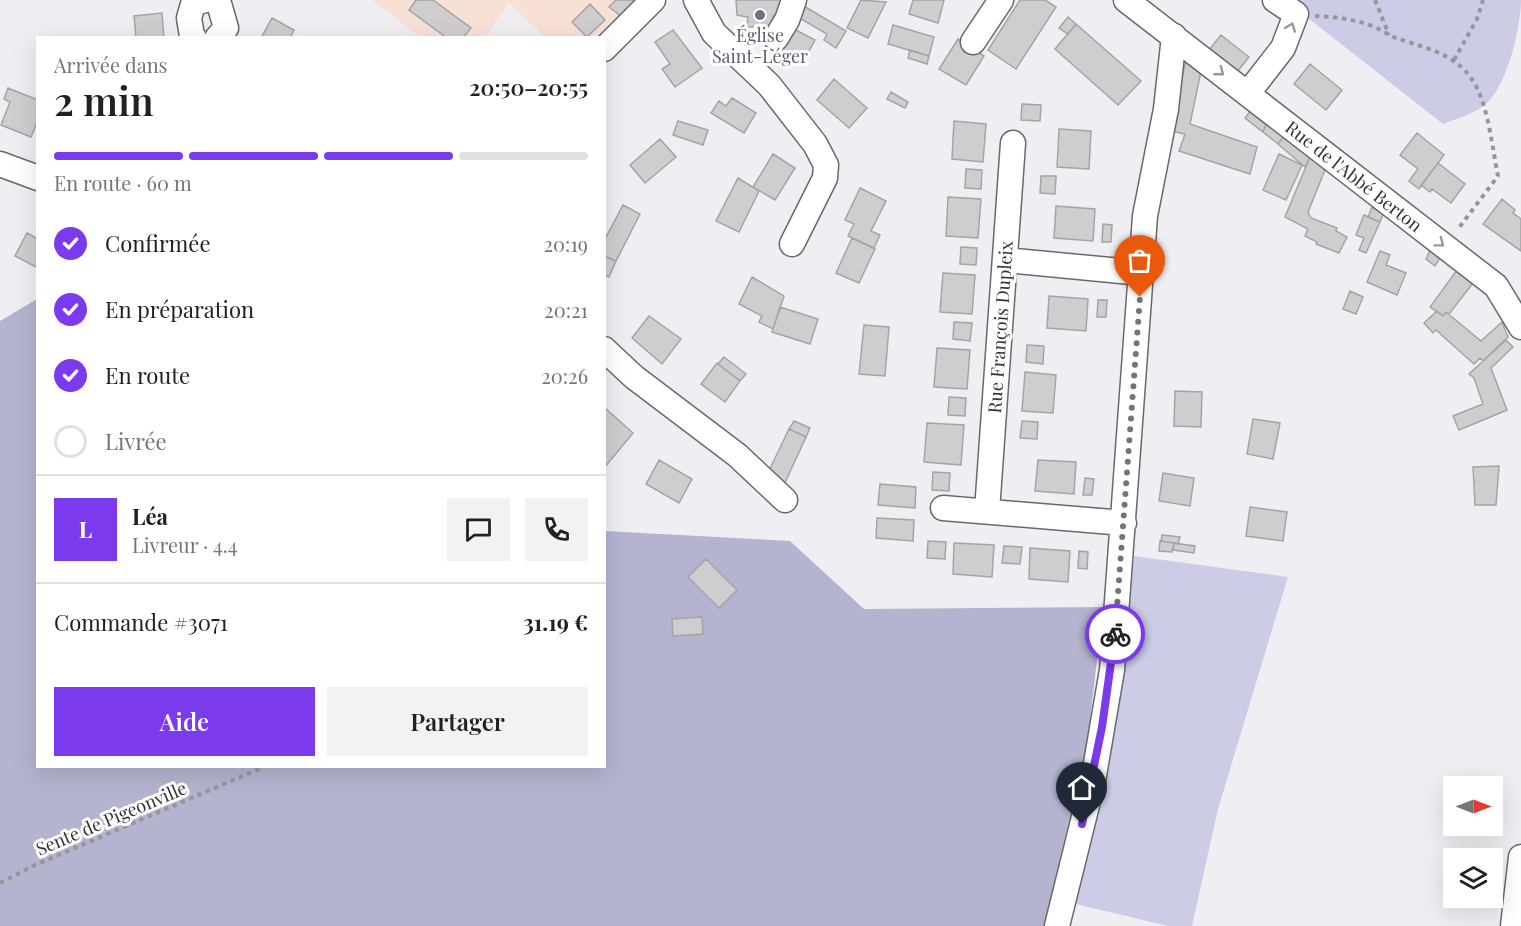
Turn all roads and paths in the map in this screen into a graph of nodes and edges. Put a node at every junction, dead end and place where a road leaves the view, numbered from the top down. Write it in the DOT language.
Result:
graph roads {
  1 [pos="207,0"];
  2 [pos="218,0"];
  3 [pos="653,0"];
  4 [pos="696,0"];
  5 [pos="794,0"];
  6 [pos="1001,0"];
  7 [pos="1126,0"];
  8 [pos="1275,0"];
  9 [pos="1375,0"];
  10 [pos="1483,0"];
  11 [pos="1296,14"];
  12 [pos="1389,35"];
  13 [pos="192,36"];
  14 [pos="219,36"];
  15 [pos="1174,36"];
  16 [pos="776,38"];
  17 [pos="973,42"];
  18 [pos="606,47"];
  19 [pos="1454,60"];
  20 [pos="1248,93"];
  21 [pos="1013,143"];
  22 [pos="0,164"];
  23 [pos="36,177"];
  24 [pos="792,244"];
  25 [pos="1445,247"];
  26 [pos="1005,260"];
  27 [pos="1142,273"];
  28 [pos="1521,327"];
  29 [pos="606,351"];
  30 [pos="785,500"];
  31 [pos="943,508"];
  32 [pos="987,511"];
  33 [pos="1124,523"];
  34 [pos="261,768"];
  35 [pos="1521,856"];
  36 [pos="0,883"];
  37 [pos="1056,926"];
  38 [pos="1513,926"];
  1 -- 2 [label="street"];
  1 -- 13 [label="street"];
  2 -- 14 [label="street"];
  3 -- 18 [label="street"];
  4 -- 24 [label="street"];
  5 -- 16 [label="street"];
  6 -- 17 [label="street"];
  7 -- 15 [label="street, Rue de l'Abbé Berton"];
  8 -- 11 [label="street"];
  9 -- 12 [label="path"];
  10 -- 19 [label="path"];
  11 -- 12 [label="path"];
  20 -- 11 [label="street, one-way"];
  12 -- 19 [label="path"];
  15 -- 20 [label="street, Rue de l'Abbé Berton, one-way"];
  15 -- 27 [label="street"];
  19 -- 25 [label="path"];
  20 -- 25 [label="street, Rue de l'Abbé Berton, one-way"];
  21 -- 26 [label="street, Rue François Dupleix"];
  22 -- 23 [label="street"];
  25 -- 28 [label="street, Rue de l'Abbé Berton"];
  26 -- 27 [label="street"];
  26 -- 32 [label="street, Rue François Dupleix"];
  27 -- 33 [label="street"];
  29 -- 30 [label="street"];
  31 -- 32 [label="street"];
  32 -- 33 [label="street"];
  33 -- 37 [label="street"];
  34 -- 36 [label="path, Sente de Pigeonville"];
  35 -- 38 [label="street"];
}
